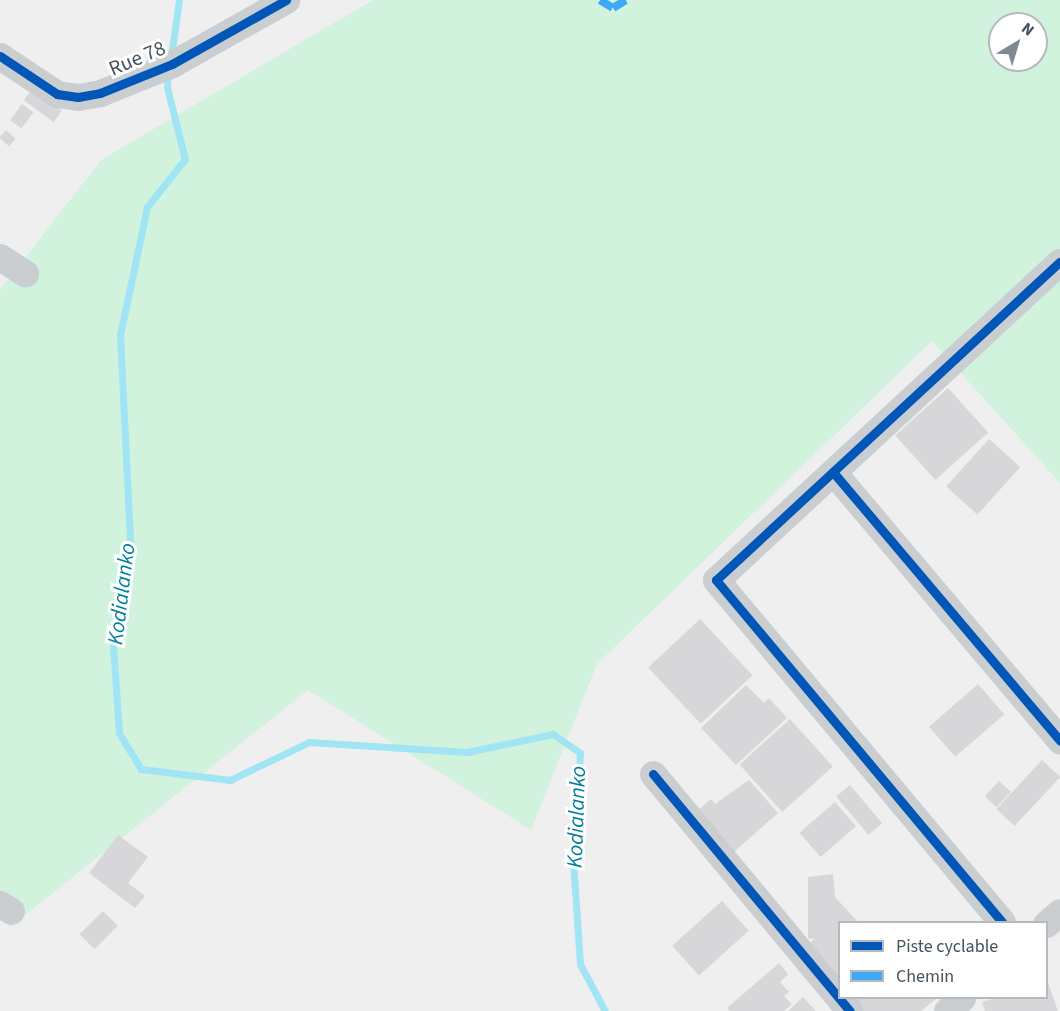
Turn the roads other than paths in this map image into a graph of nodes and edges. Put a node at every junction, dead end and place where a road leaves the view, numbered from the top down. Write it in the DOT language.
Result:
graph roads {
  1 [pos="286,0"];
  2 [pos="0,56"];
  3 [pos="0,257"];
  4 [pos="1060,262"];
  5 [pos="25,273"];
  6 [pos="833,472"];
  7 [pos="1060,741"];
  8 [pos="653,774"];
  9 [pos="1060,912"];
  10 [pos="1001,921"];
  11 [pos="1048,923"];
  12 [pos="838,997"];
  13 [pos="840,999"];
  14 [pos="961,999"];
  15 [pos="850,1011"];
  16 [pos="947,1011"];
  1 -- 2 [label="street, Rue 78"];
  3 -- 5 [label="street"];
  4 -- 6 [label="street"];
  6 -- 7 [label="street"];
  6 -- 10 [label="street"];
  8 -- 12 [label="street"];
  9 -- 11 [label="street"];
  13 -- 15 [label="street"];
  14 -- 16 [label="street"];
}
